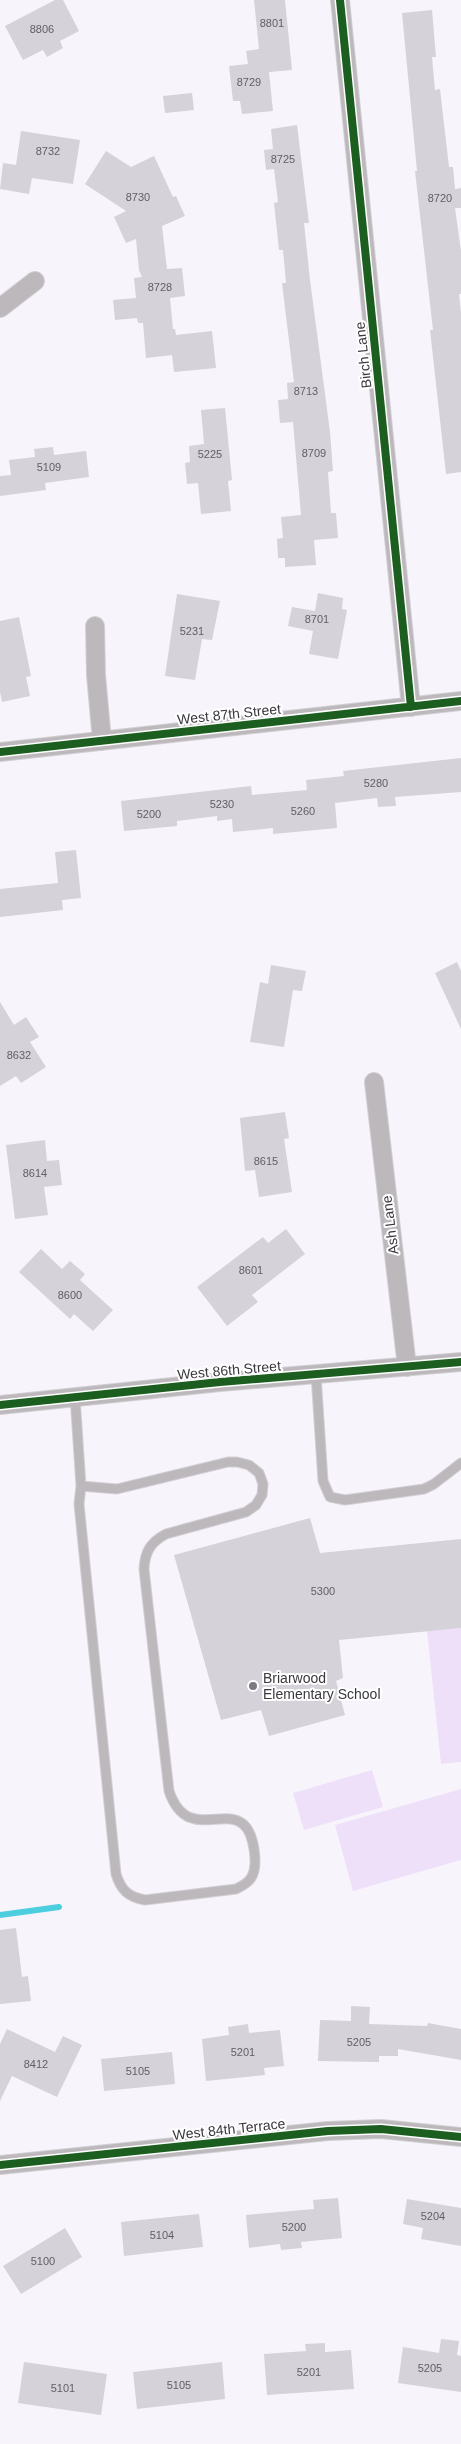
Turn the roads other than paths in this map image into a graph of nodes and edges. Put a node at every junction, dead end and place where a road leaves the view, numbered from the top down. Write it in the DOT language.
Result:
graph roads {
  1 [pos="340,0"];
  2 [pos="35,281"];
  3 [pos="0,308"];
  4 [pos="95,626"];
  5 [pos="461,701"];
  6 [pos="411,707"];
  7 [pos="102,741"];
  8 [pos="0,752"];
  9 [pos="374,1082"];
  10 [pos="461,1362"];
  11 [pos="407,1367"];
  12 [pos="316,1375"];
  13 [pos="75,1398"];
  14 [pos="0,1405"];
  15 [pos="461,1463"];
  16 [pos="81,1486"];
  17 [pos="461,2137"];
  18 [pos="0,2165"];
  1 -- 6 [label="street, Birch Lane"];
  2 -- 3 [label="street"];
  4 -- 7 [label="street"];
  5 -- 6 [label="street, West 87th Street"];
  6 -- 7 [label="street, West 87th Street"];
  7 -- 8 [label="street, West 87th Street"];
  9 -- 11 [label="street, Ash Lane"];
  10 -- 11 [label="street, West 86th Street"];
  11 -- 12 [label="street, West 86th Street"];
  12 -- 13 [label="street, West 86th Street"];
  12 -- 15 [label="lane"];
  13 -- 14 [label="street, West 86th Street"];
  13 -- 16 [label="lane"];
  16 -- 16 [label="lane"];
  17 -- 18 [label="street, West 84th Terrace"];
}
